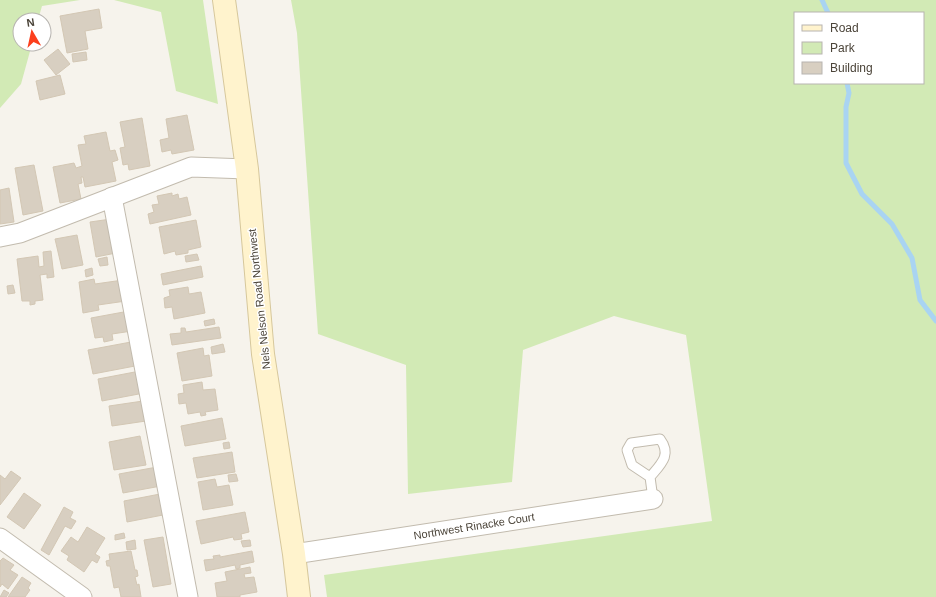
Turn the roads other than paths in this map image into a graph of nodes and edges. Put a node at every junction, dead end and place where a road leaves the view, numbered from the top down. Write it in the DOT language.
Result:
graph roads {
  1 [pos="224,0"];
  2 [pos="247,169"];
  3 [pos="112,197"];
  4 [pos="0,237"];
  5 [pos="650,477"];
  6 [pos="653,499"];
  7 [pos="0,538"];
  8 [pos="294,554"];
  9 [pos="82,597"];
  10 [pos="188,597"];
  11 [pos="299,597"];
  1 -- 2 [label="street, Nels Nelson Road Northwest"];
  2 -- 3 [label="street"];
  2 -- 8 [label="street, Nels Nelson Road Northwest"];
  3 -- 4 [label="street"];
  3 -- 10 [label="street"];
  5 -- 5 [label="lane"];
  5 -- 6 [label="lane"];
  6 -- 8 [label="street, Northwest Rinacke Court"];
  7 -- 9 [label="street"];
  8 -- 11 [label="street, Nels Nelson Road Northwest"];
}
